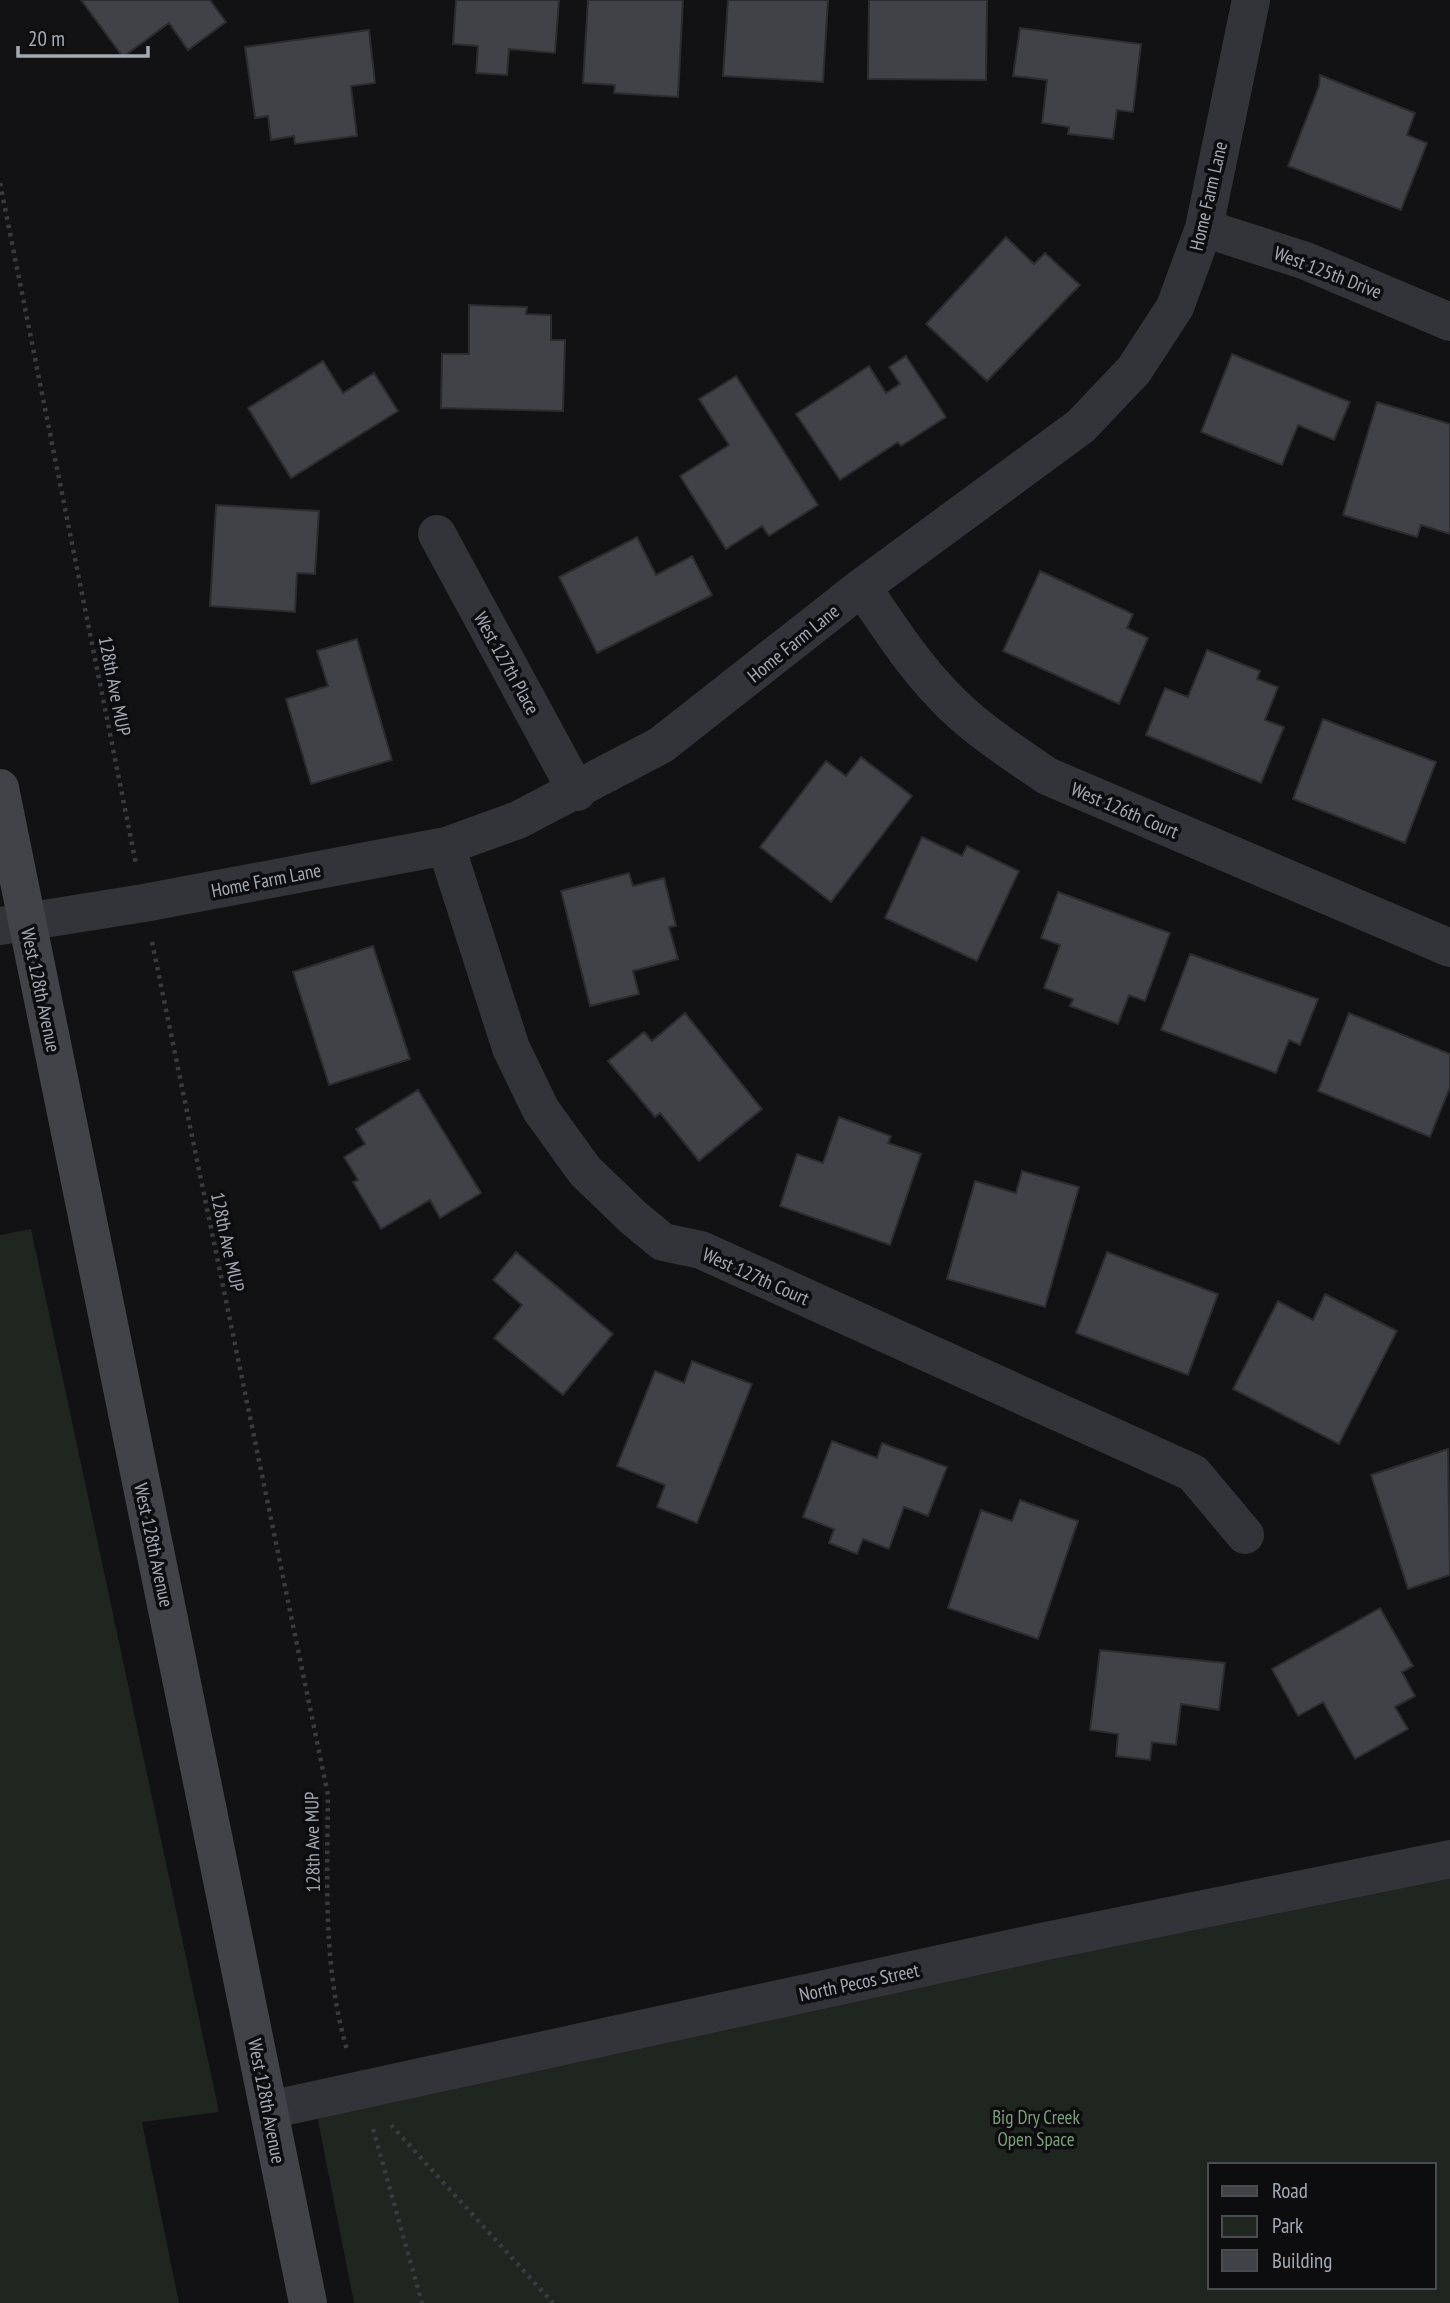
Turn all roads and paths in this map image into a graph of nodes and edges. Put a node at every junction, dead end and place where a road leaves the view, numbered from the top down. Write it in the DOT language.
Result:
graph roads {
  1 [pos="1251,0"];
  2 [pos="0,183"];
  3 [pos="1204,228"];
  4 [pos="1450,322"];
  5 [pos="437,534"];
  6 [pos="862,587"];
  7 [pos="0,788"];
  8 [pos="577,792"];
  9 [pos="446,846"];
  10 [pos="144,904"];
  11 [pos="14,925"];
  12 [pos="1450,948"];
  13 [pos="1245,1535"];
  14 [pos="1450,1858"];
  15 [pos="359,2091"];
  16 [pos="269,2110"];
  17 [pos="308,2303"];
  18 [pos="422,2303"];
  19 [pos="553,2303"];
  1 -- 3 [label="street, Home Farm Lane"];
  2 -- 10 [label="path, 128th Ave MUP"];
  3 -- 4 [label="street, West 125th Drive"];
  3 -- 6 [label="street, Home Farm Lane"];
  5 -- 8 [label="street, West 127th Place"];
  6 -- 8 [label="street, Home Farm Lane"];
  6 -- 12 [label="street, West 126th Court"];
  7 -- 11 [label="main road, West 128th Avenue"];
  8 -- 9 [label="street, Home Farm Lane"];
  9 -- 10 [label="street, Home Farm Lane"];
  9 -- 13 [label="street, West 127th Court"];
  10 -- 11 [label="street, Home Farm Lane"];
  10 -- 15 [label="path, 128th Ave MUP"];
  11 -- 16 [label="main road, West 128th Avenue"];
  14 -- 15 [label="street, North Pecos Street"];
  15 -- 16 [label="street, North Pecos Street"];
  15 -- 18 [label="path, 128th Ave MUP"];
  15 -- 19 [label="path"];
  16 -- 17 [label="main road, West 128th Avenue"];
}
